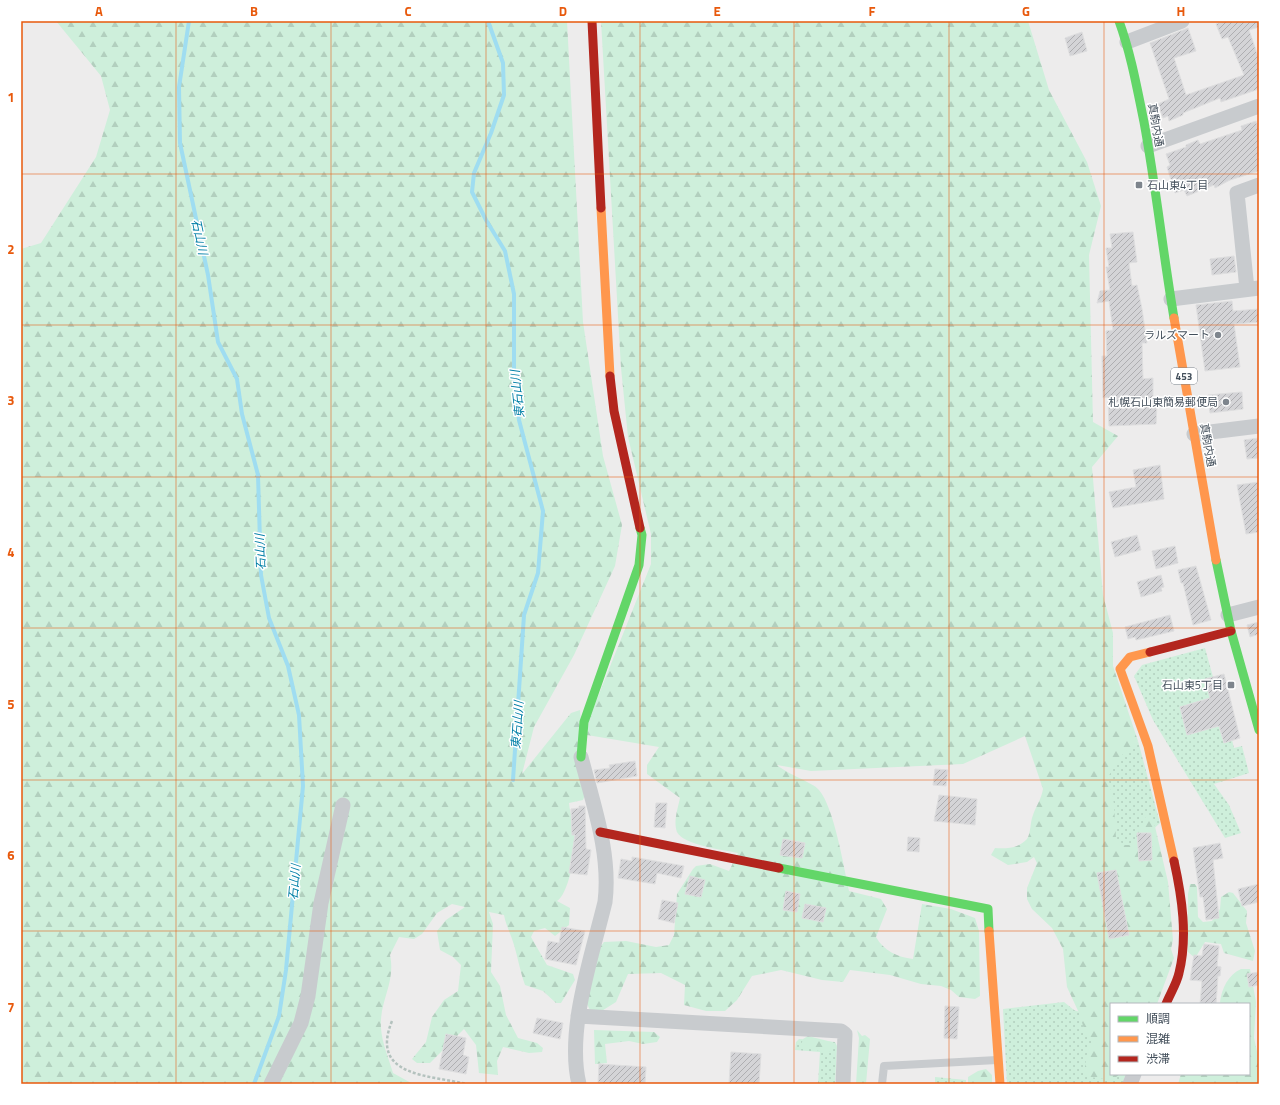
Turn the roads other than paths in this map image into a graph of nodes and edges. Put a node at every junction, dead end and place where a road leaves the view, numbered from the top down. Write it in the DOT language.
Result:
graph roads {
  1 [pos="592,21"];
  2 [pos="1119,21"];
  3 [pos="1182,21"];
  4 [pos="1127,42"];
  5 [pos="1259,106"];
  6 [pos="1148,146"];
  7 [pos="1259,185"];
  8 [pos="1253,288"];
  9 [pos="1171,299"];
  10 [pos="1259,426"];
  11 [pos="1194,434"];
  12 [pos="1259,606"];
  13 [pos="1228,615"];
  14 [pos="1231,631"];
  15 [pos="1253,693"];
  16 [pos="1259,730"];
  17 [pos="581,757"];
  18 [pos="343,805"];
  19 [pos="600,832"];
  20 [pos="1166,1003"];
  21 [pos="578,1016"];
  22 [pos="998,1060"];
  23 [pos="271,1084"];
  24 [pos="579,1084"];
  25 [pos="843,1084"];
  26 [pos="882,1084"];
  27 [pos="1000,1084"];
  1 -- 17 [label="main road"];
  2 -- 4 [label="main road, 真駒内通 / 453"];
  3 -- 4 [label="street"];
  4 -- 6 [label="main road, 真駒内通 / 453"];
  5 -- 6 [label="street"];
  6 -- 9 [label="main road, 真駒内通 / 453"];
  7 -- 8 [label="street"];
  8 -- 9 [label="street"];
  9 -- 11 [label="main road, 真駒内通 / 453"];
  10 -- 11 [label="street"];
  11 -- 13 [label="main road, 真駒内通 / 453"];
  12 -- 13 [label="street"];
  13 -- 14 [label="main road, 真駒内通 / 453"];
  14 -- 15 [label="main road, 真駒内通 / 453"];
  14 -- 20 [label="main road"];
  15 -- 16 [label="main road, 真駒内通 / 453"];
  17 -- 19 [label="street"];
  18 -- 23 [label="street"];
  19 -- 21 [label="street"];
  19 -- 22 [label="main road"];
  21 -- 24 [label="street"];
  21 -- 25 [label="street"];
  22 -- 26 [label="lane"];
  22 -- 27 [label="main road"];
}
